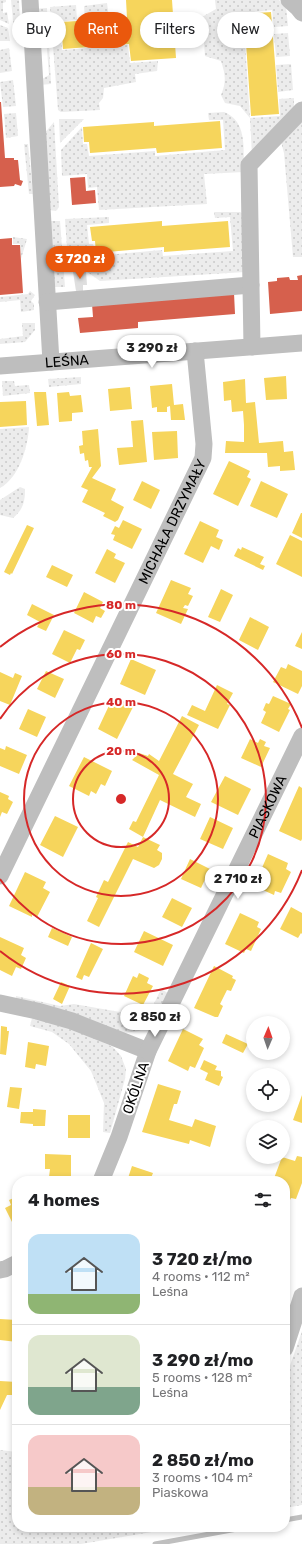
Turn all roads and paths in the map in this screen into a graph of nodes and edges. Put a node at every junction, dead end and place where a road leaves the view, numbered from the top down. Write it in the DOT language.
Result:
graph roads {
  1 [pos="30,0"];
  2 [pos="289,0"];
  3 [pos="302,13"];
  4 [pos="302,110"];
  5 [pos="250,285"];
  6 [pos="48,302"];
  7 [pos="302,343"];
  8 [pos="252,347"];
  9 [pos="196,351"];
  10 [pos="51,362"];
  11 [pos="0,366"];
  12 [pos="302,736"];
  13 [pos="0,876"];
  14 [pos="0,1003"];
  15 [pos="148,1051"];
  16 [pos="103,1176"];
  17 [pos="302,1296"];
  18 [pos="290,1333"];
  1 -- 6 [label="street"];
  2 -- 3 [label="street"];
  4 -- 5 [label="street"];
  5 -- 6 [label="street"];
  5 -- 8 [label="street"];
  6 -- 10 [label="street"];
  7 -- 8 [label="street, LEŚNA"];
  8 -- 9 [label="street, LEŚNA"];
  9 -- 10 [label="street, LEŚNA"];
  9 -- 13 [label="street, MICHAŁA DRZYMAŁY"];
  10 -- 11 [label="street, LEŚNA"];
  12 -- 15 [label="street, PIASKOWA"];
  14 -- 15 [label="street, OKÓLNA"];
  15 -- 16 [label="street, OKÓLNA"];
  17 -- 18 [label="street"];
}
